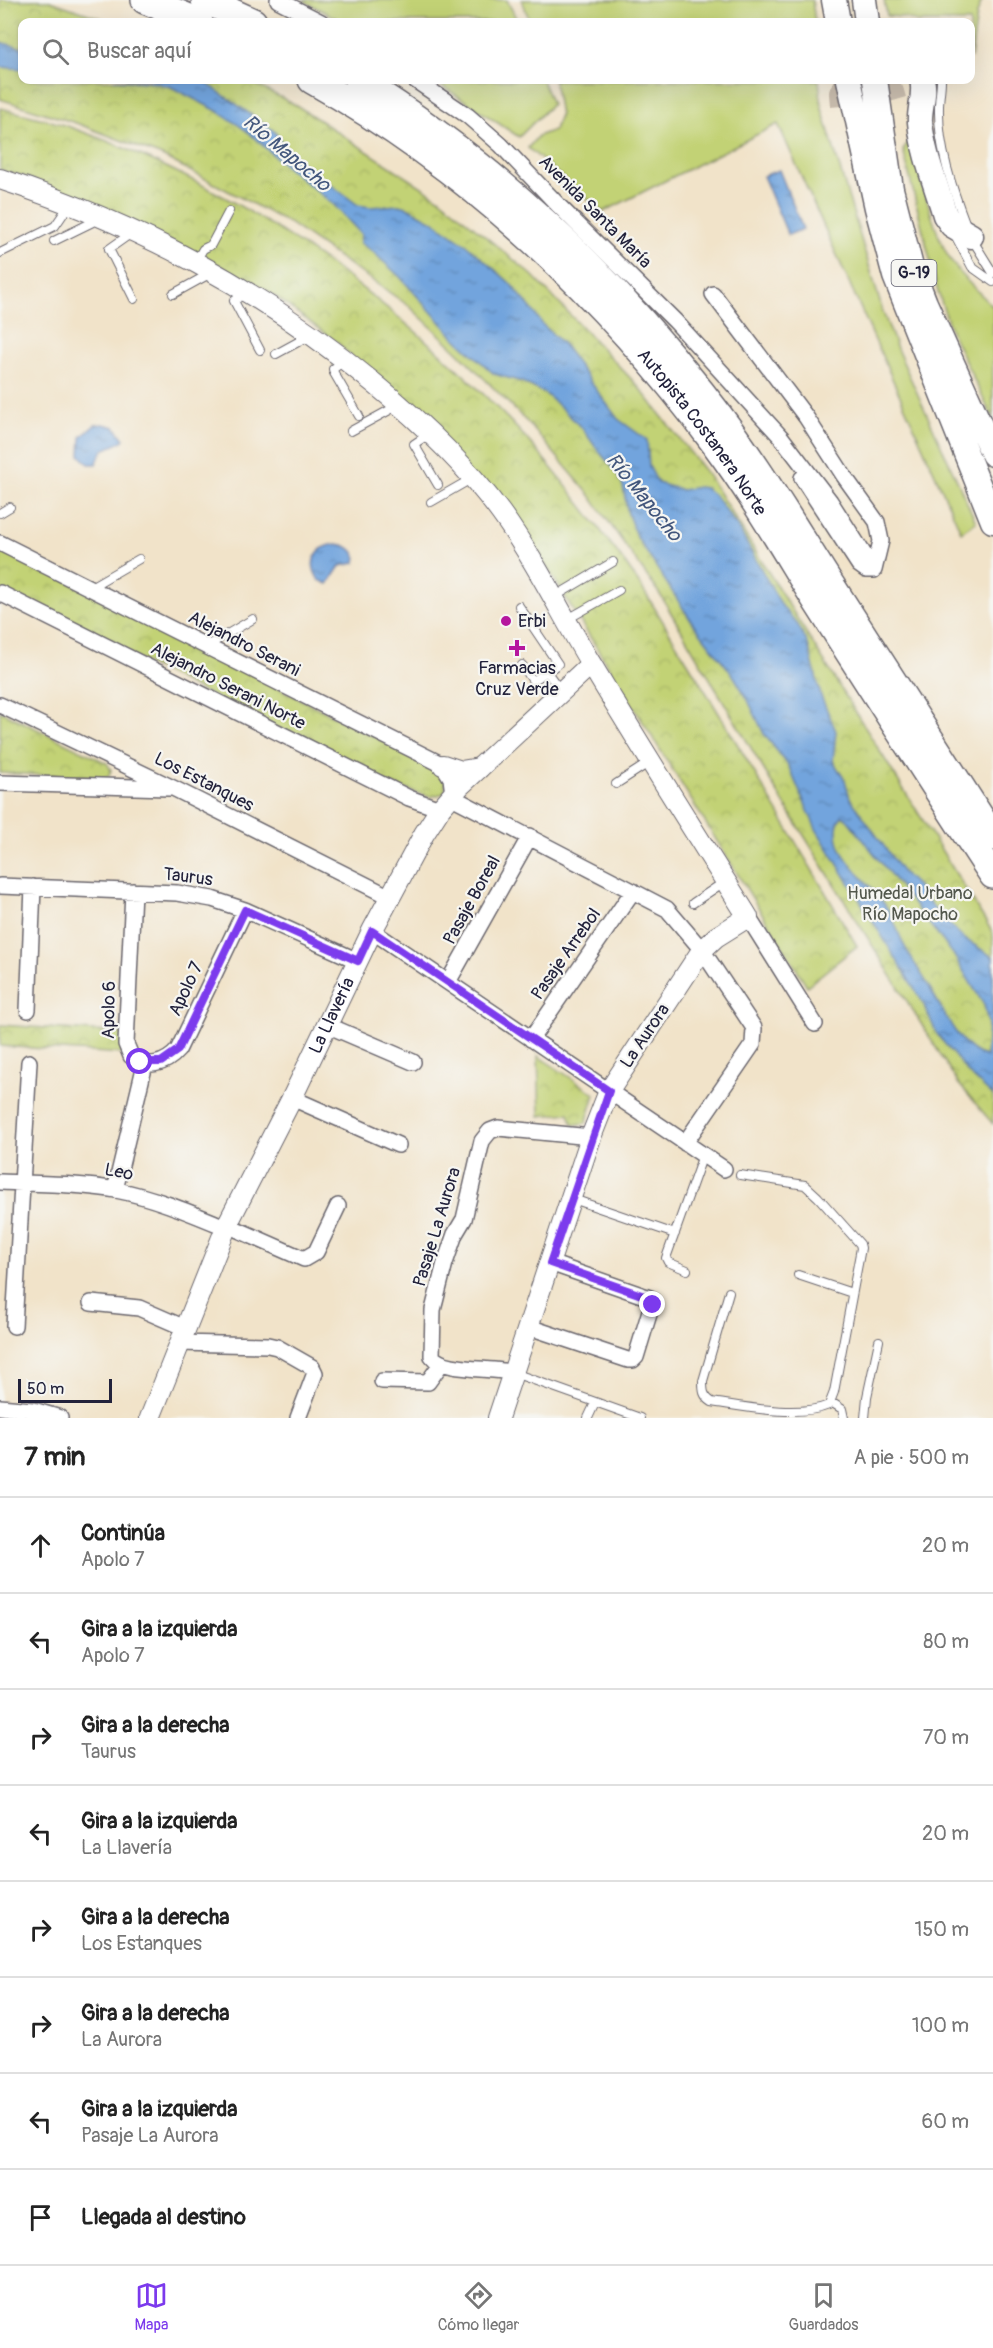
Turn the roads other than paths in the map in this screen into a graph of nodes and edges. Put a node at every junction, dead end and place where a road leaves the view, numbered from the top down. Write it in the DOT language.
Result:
graph roads {
  1 [pos="145,0"];
  2 [pos="205,0"];
  3 [pos="278,0"];
  4 [pos="834,0"];
  5 [pos="864,0"];
  6 [pos="189,18"];
  7 [pos="244,18"];
  8 [pos="313,18"];
  9 [pos="837,18"];
  10 [pos="866,18"];
  11 [pos="319,84"];
  12 [pos="364,84"];
  13 [pos="421,84"];
  14 [pos="850,84"];
  15 [pos="875,84"];
  16 [pos="923,84"];
  17 [pos="941,84"];
  18 [pos="842,106"];
  19 [pos="896,106"];
  20 [pos="879,172"];
  21 [pos="0,179"];
  22 [pos="951,186"];
  23 [pos="70,204"];
  24 [pos="229,212"];
  25 [pos="103,217"];
  26 [pos="961,230"];
  27 [pos="134,231"];
  28 [pos="54,241"];
  29 [pos="0,253"];
  30 [pos="196,261"];
  31 [pos="214,271"];
  32 [pos="993,273"];
  33 [pos="993,282"];
  34 [pos="248,291"];
  35 [pos="173,294"];
  36 [pos="713,294"];
  37 [pos="134,299"];
  38 [pos="312,334"];
  39 [pos="260,350"];
  40 [pos="276,354"];
  41 [pos="345,360"];
  42 [pos="399,405"];
  43 [pos="359,416"];
  44 [pos="351,431"];
  45 [pos="429,434"];
  46 [pos="993,454"];
  47 [pos="473,478"];
  48 [pos="438,485"];
  49 [pos="431,502"];
  50 [pos="10,507"];
  51 [pos="0,513"];
  52 [pos="993,521"];
  53 [pos="0,543"];
  54 [pos="139,559"];
  55 [pos="613,562"];
  56 [pos="89,588"];
  57 [pos="619,590"];
  58 [pos="0,593"];
  59 [pos="553,597"];
  60 [pos="519,606"];
  61 [pos="252,619"];
  62 [pos="566,620"];
  63 [pos="206,647"];
  64 [pos="591,664"];
  65 [pos="522,665"];
  66 [pos="547,672"];
  67 [pos="561,692"];
  68 [pos="0,705"];
  69 [pos="651,761"];
  70 [pos="119,762"];
  71 [pos="443,765"];
  72 [pos="479,768"];
  73 [pos="0,783"];
  74 [pos="616,784"];
  75 [pos="107,787"];
  76 [pos="173,788"];
  77 [pos="448,800"];
  78 [pos="530,836"];
  79 [pos="993,837"];
  80 [pos="993,875"];
  81 [pos="726,881"];
  82 [pos="0,886"];
  83 [pos="33,887"];
  84 [pos="132,891"];
  85 [pos="633,891"];
  86 [pos="390,897"];
  87 [pos="693,903"];
  88 [pos="245,910"];
  89 [pos="748,917"];
  90 [pos="372,931"];
  91 [pos="702,950"];
  92 [pos="358,961"];
  93 [pos="448,982"];
  94 [pos="28,1010"];
  95 [pos="327,1024"];
  96 [pos="815,1024"];
  97 [pos="531,1039"];
  98 [pos="29,1062"];
  99 [pos="413,1062"];
  100 [pos="145,1064"];
  101 [pos="609,1091"];
  102 [pos="292,1098"];
  103 [pos="591,1137"];
  104 [pos="685,1143"];
  105 [pos="398,1145"];
  106 [pos="703,1155"];
  107 [pos="724,1169"];
  108 [pos="740,1175"];
  109 [pos="0,1182"];
  110 [pos="21,1183"];
  111 [pos="116,1190"];
  112 [pos="571,1198"];
  113 [pos="338,1206"];
  114 [pos="226,1226"];
  115 [pos="675,1234"];
  116 [pos="550,1263"];
  117 [pos="687,1270"];
  118 [pos="798,1275"];
  119 [pos="729,1292"];
  120 [pos="852,1293"];
  121 [pos="91,1303"];
  122 [pos="14,1326"];
  123 [pos="529,1327"];
  124 [pos="182,1335"];
  125 [pos="879,1341"];
  126 [pos="441,1364"];
  127 [pos="513,1373"];
  128 [pos="382,1381"];
  129 [pos="831,1402"];
  130 [pos="595,1403"];
  131 [pos="0,1407"];
  132 [pos="33,1414"];
  133 [pos="60,1418"];
  134 [pos="150,1418"];
  135 [pos="298,1418"];
  136 [pos="498,1418"];
  137 [pos="588,1418"];
  138 [pos="640,1418"];
  139 [pos="844,1418"];
  140 [pos="865,1418"];
  1 -- 6 [label="highway"];
  2 -- 7 [label="highway"];
  3 -- 8 [label="street"];
  4 -- 9 [label="main road"];
  5 -- 10 [label="main road"];
  11 -- 80 [label="highway, Autopista Costanera Norte"];
  12 -- 79 [label="highway, Autopista Costanera Norte"];
  13 -- 36 [label="street, Avenida Santa María"];
  14 -- 20 [label="main road, G-19"];
  15 -- 20 [label="main road, G-19"];
  16 -- 26 [label="main road"];
  17 -- 22 [label="lane"];
  18 -- 20 [label="main road"];
  19 -- 20 [label="main road"];
  20 -- 46 [label="main road, G-19"];
  20 -- 52 [label="main road, G-19"];
  21 -- 23 [label="street"];
  22 -- 26 [label="lane"];
  22 -- 26 [label="lane"];
  23 -- 25 [label="street"];
  23 -- 29 [label="lane"];
  24 -- 30 [label="lane"];
  25 -- 27 [label="street"];
  25 -- 28 [label="lane"];
  26 -- 32 [label="lane"];
  26 -- 33 [label="lane"];
  27 -- 30 [label="street"];
  27 -- 37 [label="lane"];
  30 -- 31 [label="street"];
  31 -- 34 [label="street"];
  31 -- 35 [label="lane"];
  34 -- 38 [label="street"];
  34 -- 39 [label="lane"];
  38 -- 40 [label="lane"];
  38 -- 41 [label="street"];
  41 -- 42 [label="street"];
  41 -- 43 [label="lane"];
  42 -- 44 [label="lane"];
  42 -- 45 [label="street"];
  45 -- 47 [label="street"];
  45 -- 48 [label="lane"];
  47 -- 49 [label="lane"];
  47 -- 59 [label="street"];
  50 -- 51 [label="lane"];
  53 -- 56 [label="street, Alejandro Serani"];
  54 -- 56 [label="lane"];
  55 -- 59 [label="lane"];
  56 -- 63 [label="street, Alejandro Serani"];
  57 -- 62 [label="lane"];
  58 -- 77 [label="street, Alejandro Serani Norte"];
  59 -- 62 [label="street"];
  60 -- 66 [label="lane"];
  61 -- 63 [label="lane"];
  62 -- 64 [label="street"];
  63 -- 71 [label="street, Alejandro Serani"];
  64 -- 67 [label="street, La Llavería"];
  64 -- 69 [label="street"];
  65 -- 66 [label="lane"];
  66 -- 67 [label="lane"];
  67 -- 72 [label="street, La Llavería"];
  68 -- 70 [label="street, Los Estanques"];
  69 -- 74 [label="lane"];
  69 -- 81 [label="street"];
  70 -- 75 [label="street"];
  70 -- 76 [label="street, Los Estanques"];
  71 -- 72 [label="street"];
  71 -- 77 [label="street"];
  72 -- 77 [label="street, La Llavería"];
  73 -- 75 [label="street"];
  75 -- 76 [label="street"];
  76 -- 86 [label="street, Los Estanques"];
  77 -- 78 [label="street"];
  77 -- 86 [label="street, La Llavería"];
  78 -- 85 [label="street"];
  78 -- 93 [label="street, Pasaje Boreal"];
  81 -- 87 [label="lane"];
  81 -- 89 [label="street"];
  82 -- 83 [label="street, Taurus"];
  83 -- 84 [label="street, Taurus"];
  83 -- 94 [label="street"];
  84 -- 88 [label="street, Taurus"];
  84 -- 100 [label="street, Apolo 6"];
  85 -- 91 [label="street"];
  85 -- 97 [label="street, Pasaje Arrebol"];
  86 -- 90 [label="street, La Llavería"];
  88 -- 92 [label="street, Taurus"];
  88 -- 100 [label="street, Apolo 7"];
  89 -- 91 [label="street, La Aurora"];
  89 -- 96 [label="street"];
  90 -- 92 [label="street, La Llavería"];
  90 -- 93 [label="street"];
  91 -- 101 [label="street, La Aurora"];
  91 -- 104 [label="street"];
  92 -- 95 [label="street, La Llavería"];
  93 -- 97 [label="street"];
  95 -- 99 [label="street"];
  95 -- 102 [label="street, La Llavería"];
  97 -- 101 [label="street"];
  98 -- 110 [label="street"];
  100 -- 111 [label="street"];
  101 -- 103 [label="street, La Aurora"];
  101 -- 104 [label="street"];
  102 -- 105 [label="street"];
  102 -- 114 [label="street, La Llavería"];
  103 -- 112 [label="street, La Aurora"];
  103 -- 126 [label="street, Pasaje La Aurora"];
  104 -- 106 [label="street"];
  106 -- 107 [label="street"];
  106 -- 115 [label="lane"];
  108 -- 120 [label="lane"];
  109 -- 110 [label="street, Leo"];
  110 -- 111 [label="street, Leo"];
  110 -- 122 [label="street"];
  111 -- 114 [label="street, Leo"];
  112 -- 115 [label="lane"];
  112 -- 116 [label="street, La Aurora"];
  113 -- 114 [label="street, Leo"];
  114 -- 124 [label="street, La Llavería"];
  115 -- 117 [label="lane"];
  116 -- 123 [label="street, La Aurora"];
  116 -- 123 [label="street"];
  118 -- 120 [label="lane"];
  119 -- 129 [label="lane"];
  120 -- 129 [label="lane"];
  121 -- 124 [label="street"];
  123 -- 127 [label="street, La Aurora"];
  124 -- 134 [label="street, La Llavería"];
  124 -- 135 [label="street"];
  125 -- 140 [label="lane"];
  126 -- 127 [label="street"];
  126 -- 128 [label="street"];
  127 -- 130 [label="lane"];
  127 -- 136 [label="street, La Aurora"];
  129 -- 139 [label="lane"];
  130 -- 137 [label="lane"];
  130 -- 138 [label="lane"];
  131 -- 132 [label="street"];
  132 -- 133 [label="street"];
}
